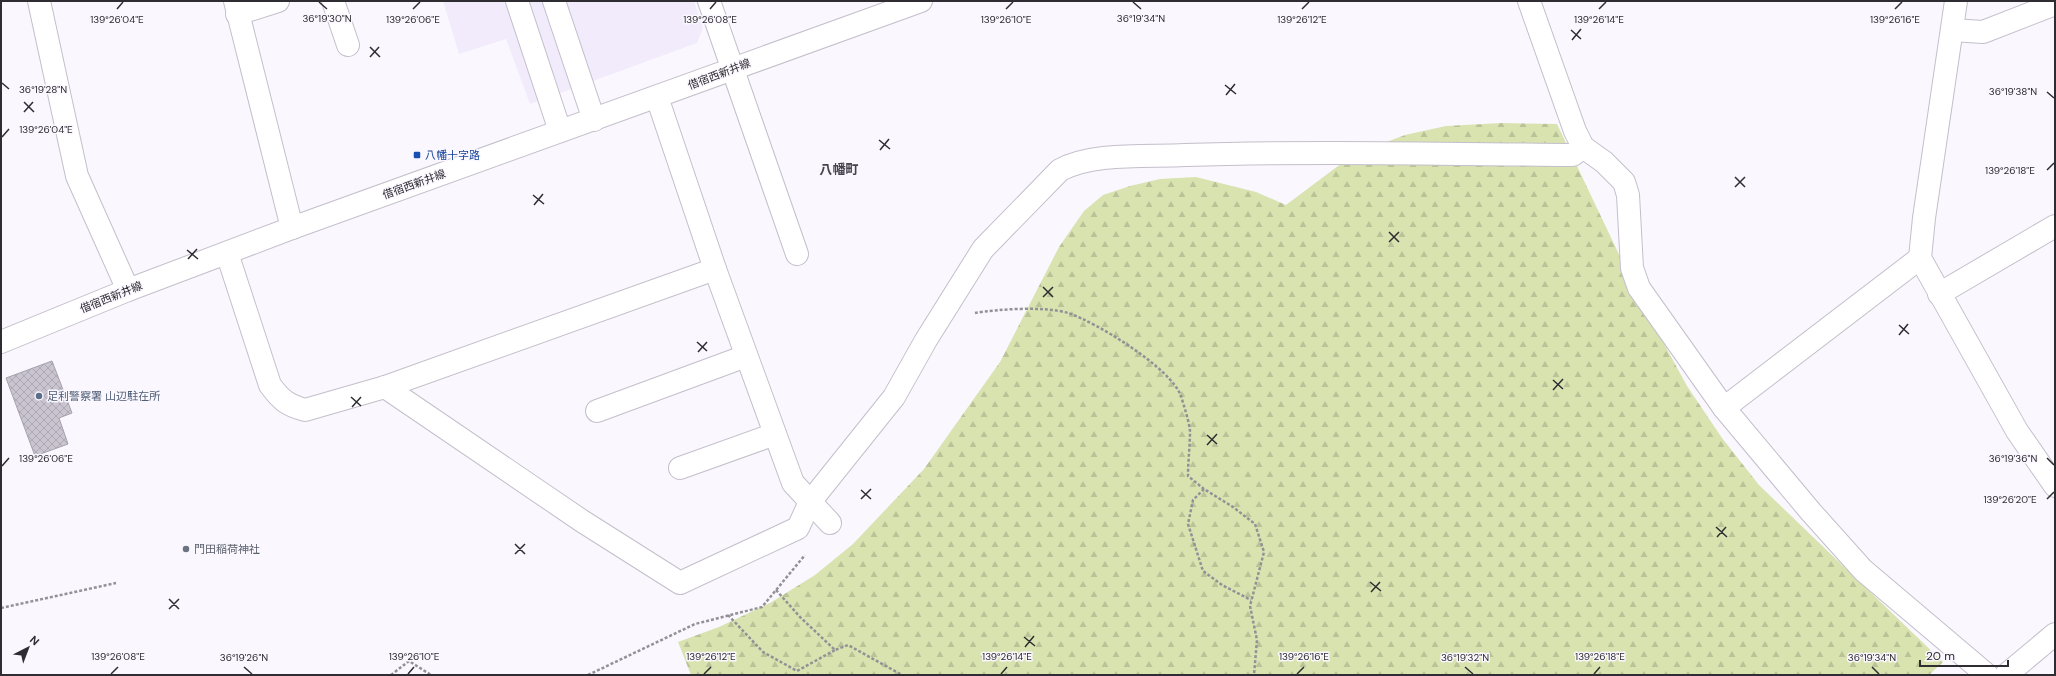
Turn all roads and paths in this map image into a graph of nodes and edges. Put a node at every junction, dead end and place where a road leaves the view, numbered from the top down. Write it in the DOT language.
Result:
graph roads {
  1 [pos="39,1"];
  2 [pos="278,1"];
  3 [pos="333,1"];
  4 [pos="517,1"];
  5 [pos="554,1"];
  6 [pos="709,1"];
  7 [pos="921,1"];
  8 [pos="1529,1"];
  9 [pos="1956,1"];
  10 [pos="2055,4"];
  11 [pos="236,7"];
  12 [pos="1952,30"];
  13 [pos="348,45"];
  14 [pos="732,69"];
  15 [pos="657,97"];
  16 [pos="594,120"];
  17 [pos="560,131"];
  18 [pos="1583,147"];
  19 [pos="2055,226"];
  20 [pos="292,228"];
  21 [pos="227,253"];
  22 [pos="797,254"];
  23 [pos="1920,258"];
  24 [pos="715,269"];
  25 [pos="128,290"];
  26 [pos="1939,294"];
  27 [pos="941,317"];
  28 [pos="1,342"];
  29 [pos="746,356"];
  30 [pos="384,387"];
  31 [pos="1724,408"];
  32 [pos="597,411"];
  33 [pos="775,434"];
  34 [pos="680,468"];
  35 [pos="2055,486"];
  36 [pos="1204,489"];
  37 [pos="810,502"];
  38 [pos="830,523"];
  39 [pos="116,583"];
  40 [pos="776,590"];
  41 [pos="1251,600"];
  42 [pos="1,608"];
  43 [pos="728,615"];
  44 [pos="2055,634"];
  45 [pos="835,650"];
  46 [pos="391,675"];
  47 [pos="431,675"];
  48 [pos="588,675"];
  49 [pos="902,675"];
  50 [pos="1254,675"];
  51 [pos="1987,675"];
  52 [pos="2006,675"];
  1 -- 25 [label="street"];
  2 -- 11 [label="street"];
  3 -- 13 [label="street"];
  4 -- 17 [label="street"];
  5 -- 16 [label="street"];
  6 -- 14 [label="street"];
  7 -- 14 [label="street, 借宿西新井線"];
  8 -- 18 [label="street"];
  9 -- 12 [label="street"];
  10 -- 12 [label="street"];
  11 -- 20 [label="street"];
  12 -- 23 [label="street"];
  14 -- 15 [label="street, 借宿西新井線"];
  14 -- 22 [label="street"];
  15 -- 16 [label="street, 借宿西新井線"];
  15 -- 24 [label="street"];
  16 -- 17 [label="street, 借宿西新井線"];
  17 -- 20 [label="street, 借宿西新井線"];
  18 -- 27 [label="street"];
  18 -- 31 [label="street"];
  19 -- 26 [label="street"];
  20 -- 21 [label="street, 借宿西新井線"];
  21 -- 25 [label="street, 借宿西新井線"];
  21 -- 30 [label="street"];
  23 -- 26 [label="street"];
  23 -- 31 [label="street"];
  24 -- 29 [label="street"];
  24 -- 30 [label="street"];
  25 -- 28 [label="street, 借宿西新井線"];
  26 -- 35 [label="street"];
  27 -- 36 [label="path"];
  27 -- 37 [label="street"];
  29 -- 32 [label="street"];
  29 -- 33 [label="street"];
  30 -- 37 [label="street"];
  31 -- 51 [label="street"];
  33 -- 34 [label="street"];
  33 -- 37 [label="street"];
  36 -- 41 [label="path"];
  36 -- 41 [label="path"];
  37 -- 38 [label="street"];
  38 -- 40 [label="path"];
  39 -- 42 [label="path"];
  40 -- 43 [label="path"];
  40 -- 45 [label="path"];
  41 -- 50 [label="path"];
  43 -- 45 [label="path"];
  43 -- 48 [label="path"];
  44 -- 52 [label="street"];
  45 -- 49 [label="path"];
  46 -- 47 [label="path"];
}
